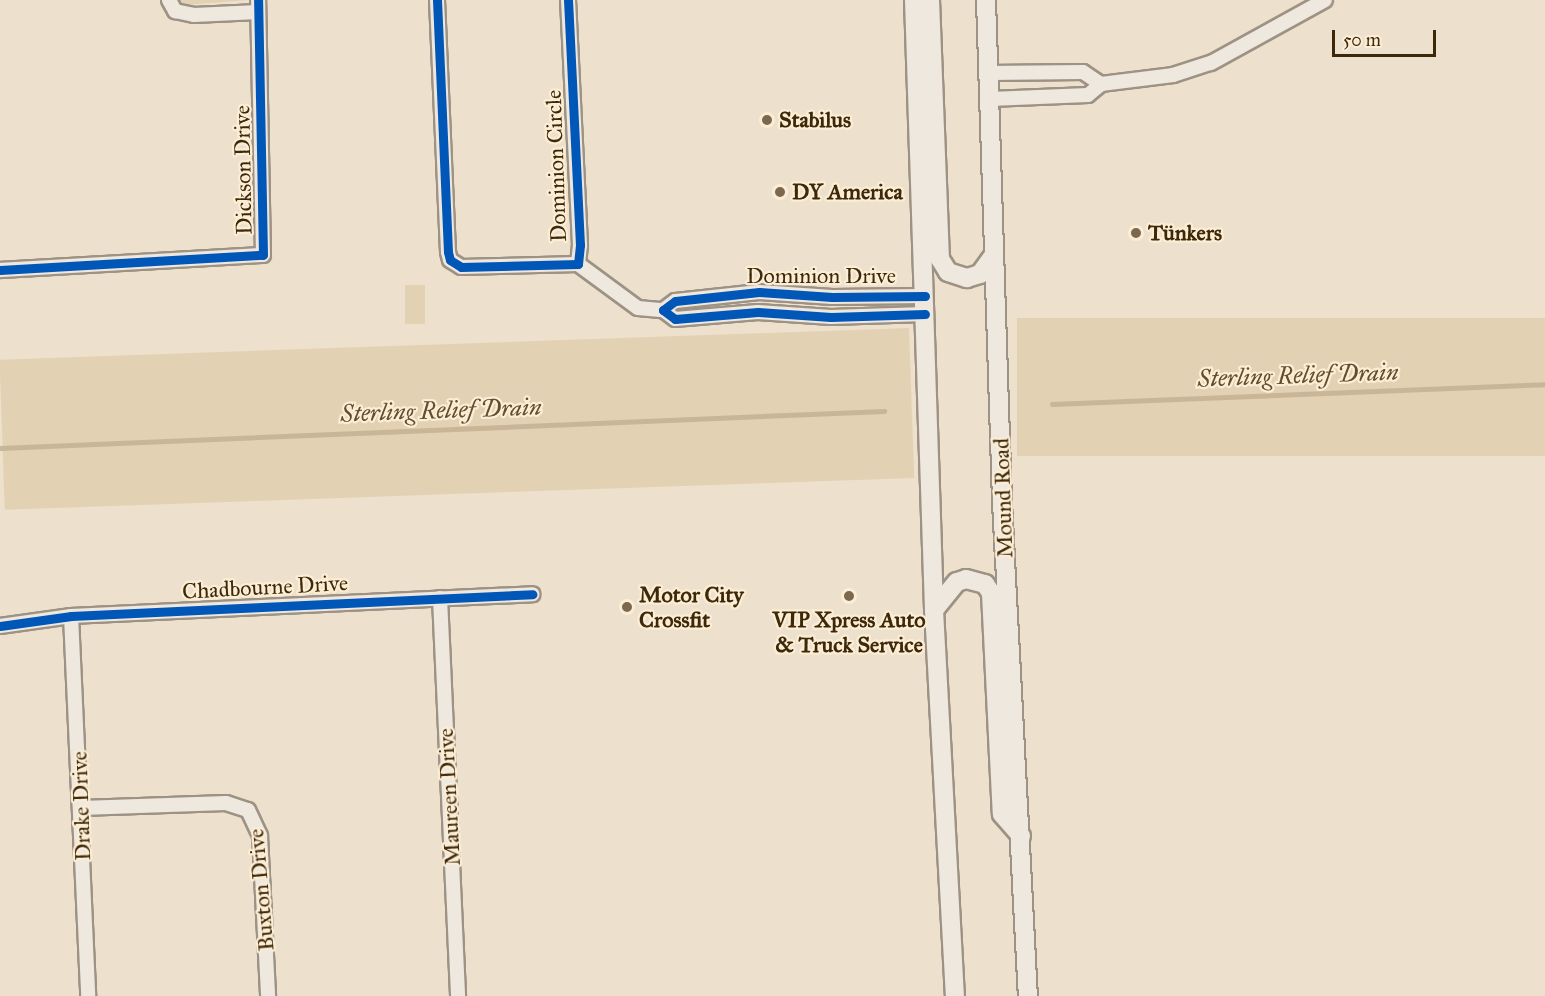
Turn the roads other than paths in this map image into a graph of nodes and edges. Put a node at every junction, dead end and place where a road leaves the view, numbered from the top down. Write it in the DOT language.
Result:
graph roads {
  1 [pos="169,0"];
  2 [pos="437,0"];
  3 [pos="568,0"];
  4 [pos="914,0"];
  5 [pos="930,0"];
  6 [pos="986,0"];
  7 [pos="1325,0"];
  8 [pos="258,6"];
  9 [pos="989,73"];
  10 [pos="1101,84"];
  11 [pos="990,99"];
  12 [pos="994,255"];
  13 [pos="578,264"];
  14 [pos="0,270"];
  15 [pos="925,296"];
  16 [pos="663,310"];
  17 [pos="925,314"];
  18 [pos="532,594"];
  19 [pos="440,598"];
  20 [pos="934,610"];
  21 [pos="71,616"];
  22 [pos="0,626"];
  23 [pos="81,808"];
  24 [pos="1021,836"];
  25 [pos="88,996"];
  26 [pos="268,996"];
  27 [pos="458,996"];
  28 [pos="955,996"];
  29 [pos="1028,996"];
  1 -- 8 [label="street, Dickson Drive"];
  2 -- 13 [label="street, Dominion Circle"];
  3 -- 13 [label="street, Dominion Circle"];
  4 -- 15 [label="main road"];
  5 -- 12 [label="main road"];
  6 -- 9 [label="main road, Mound Road"];
  7 -- 10 [label="street"];
  8 -- 14 [label="street, Dickson Drive"];
  9 -- 10 [label="street"];
  9 -- 11 [label="main road, Mound Road"];
  10 -- 11 [label="street"];
  11 -- 12 [label="main road, Mound Road"];
  12 -- 24 [label="main road, Mound Road"];
  13 -- 16 [label="street, Dominion Drive"];
  15 -- 16 [label="street, Dominion Drive"];
  15 -- 17 [label="main road"];
  16 -- 17 [label="street, Dominion Drive"];
  17 -- 20 [label="main road"];
  18 -- 19 [label="street, Chadbourne Drive"];
  19 -- 21 [label="street, Chadbourne Drive"];
  19 -- 27 [label="street, Maureen Drive"];
  20 -- 24 [label="main road"];
  20 -- 28 [label="main road"];
  21 -- 22 [label="street, Chadbourne Drive"];
  21 -- 23 [label="street, Drake Drive"];
  23 -- 25 [label="street, Drake Drive"];
  23 -- 26 [label="street, Buxton Drive"];
  24 -- 29 [label="main road, Mound Road"];
}
